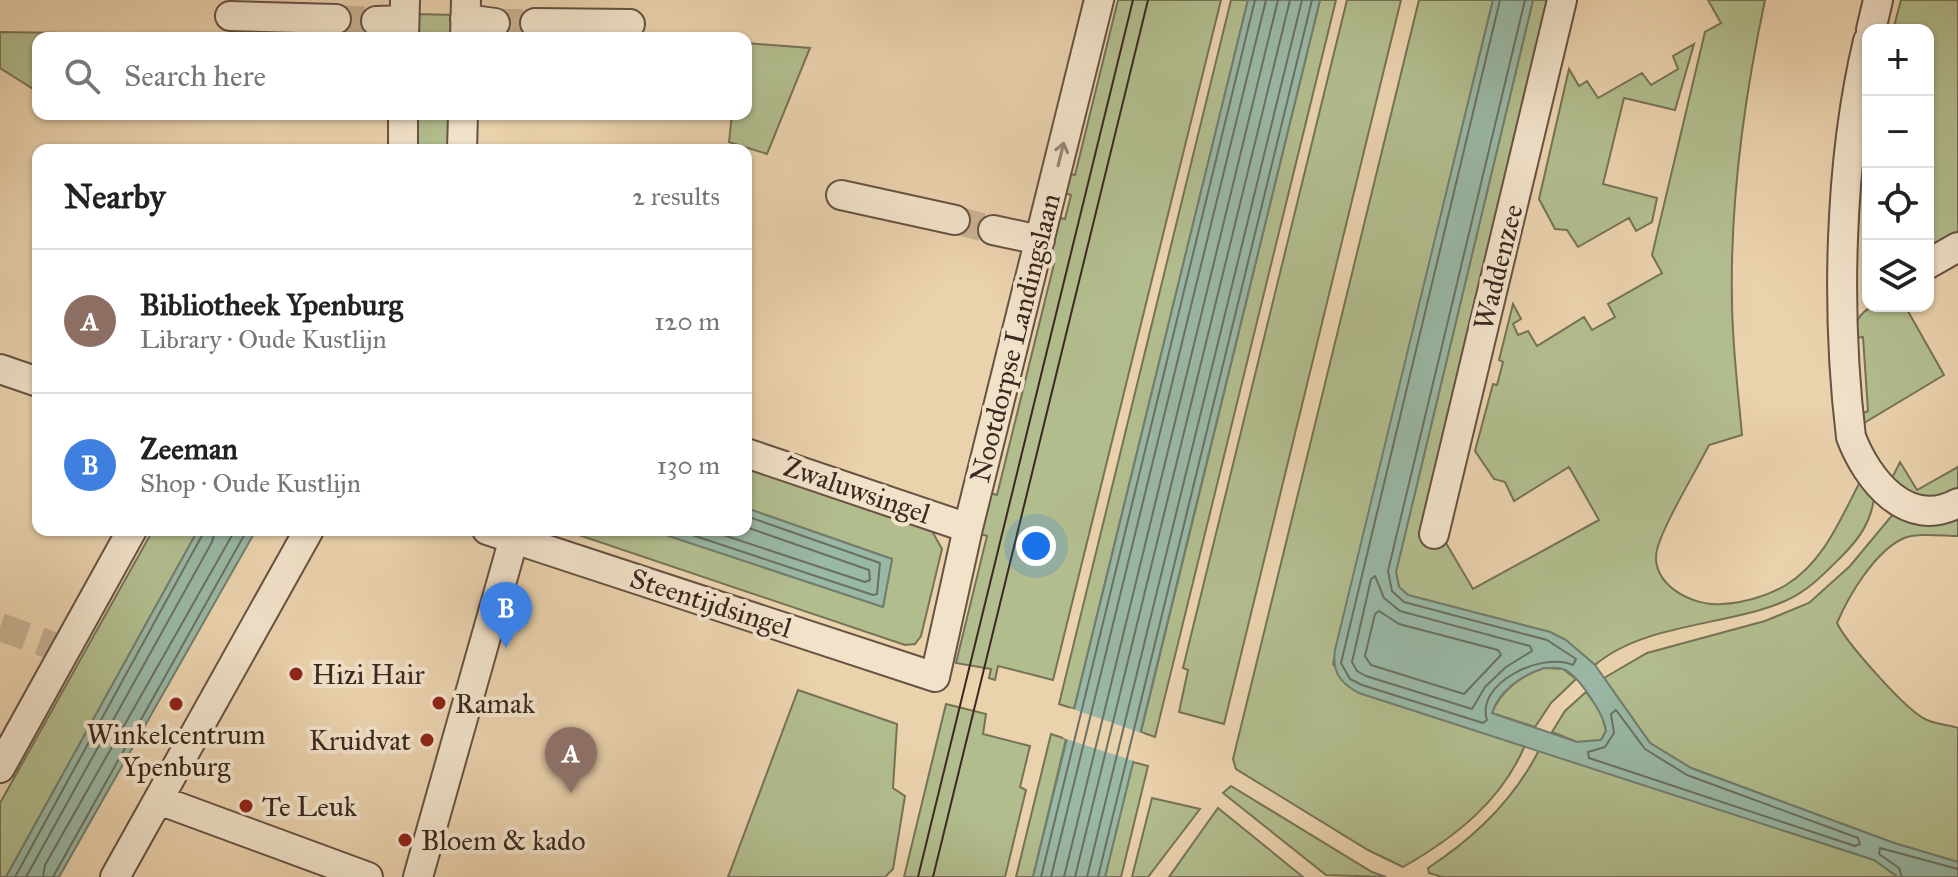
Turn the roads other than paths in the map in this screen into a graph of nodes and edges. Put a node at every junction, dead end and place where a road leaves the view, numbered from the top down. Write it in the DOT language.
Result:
graph roads {
  1 [pos="1099,0"];
  2 [pos="1562,0"];
  3 [pos="1878,0"];
  4 [pos="230,16"];
  5 [pos="336,19"];
  6 [pos="404,19"];
  7 [pos="465,19"];
  8 [pos="376,21"];
  9 [pos="495,23"];
  10 [pos="535,23"];
  11 [pos="630,24"];
  12 [pos="1872,24"];
  13 [pos="1862,81"];
  14 [pos="403,120"];
  15 [pos="463,120"];
  16 [pos="403,144"];
  17 [pos="462,144"];
  18 [pos="841,195"];
  19 [pos="955,220"];
  20 [pos="993,230"];
  21 [pos="1040,240"];
  22 [pos="1958,247"];
  23 [pos="1934,261"];
  24 [pos="1856,293"];
  25 [pos="0,369"];
  26 [pos="32,380"];
  27 [pos="752,455"];
  28 [pos="1958,503"];
  29 [pos="968,528"];
  30 [pos="1434,534"];
  31 [pos="129,536"];
  32 [pos="306,536"];
  33 [pos="500,536"];
  34 [pos="506,536"];
  35 [pos="935,677"];
  36 [pos="0,768"];
  37 [pos="159,800"];
  38 [pos="115,877"];
  39 [pos="368,877"];
  40 [pos="418,877"];
  21 -- 1 [label="street, Nootdorpse Landingslaan, one-way"];
  2 -- 30 [label="street, Waddenzee"];
  3 -- 12 [label="street"];
  4 -- 5 [label="street"];
  6 -- 8 [label="street"];
  7 -- 9 [label="street"];
  10 -- 11 [label="street"];
  13 -- 24 [label="street"];
  14 -- 16 [label="street"];
  15 -- 17 [label="street"];
  18 -- 19 [label="street"];
  20 -- 21 [label="street"];
  21 -- 29 [label="street, Nootdorpse Landingslaan"];
  22 -- 23 [label="street"];
  24 -- 28 [label="street"];
  25 -- 26 [label="street"];
  27 -- 29 [label="street, Zwaluwsingel"];
  29 -- 35 [label="street, Nootdorpse Landingslaan"];
  31 -- 36 [label="street"];
  32 -- 37 [label="street"];
  33 -- 40 [label="street"];
  34 -- 35 [label="street, Steentijdsingel"];
  37 -- 38 [label="street"];
  37 -- 39 [label="street"];
}
